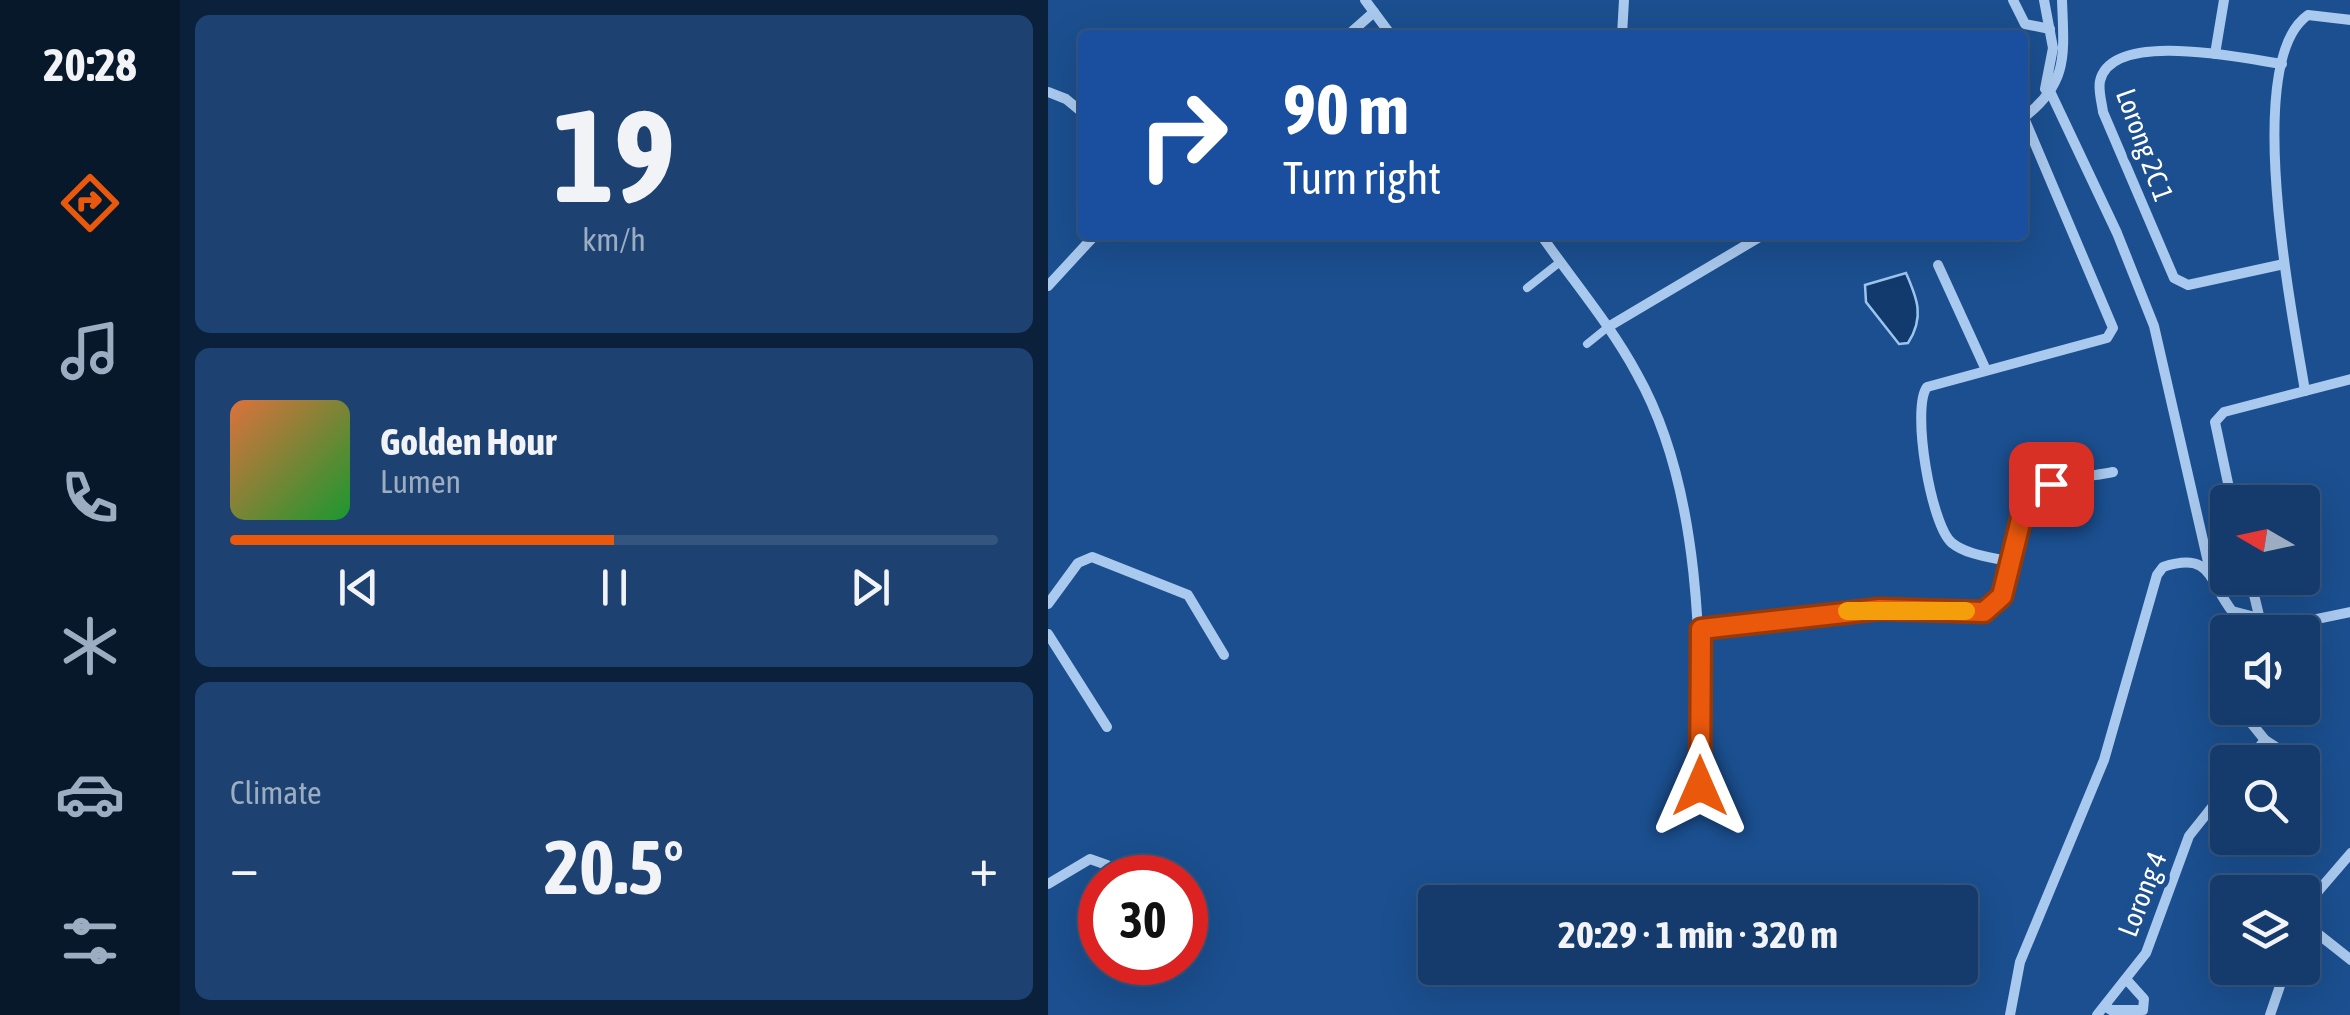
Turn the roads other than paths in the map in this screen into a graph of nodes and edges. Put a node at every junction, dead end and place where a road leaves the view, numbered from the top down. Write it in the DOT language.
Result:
graph roads {
  1 [pos="1365,0"];
  2 [pos="1624,0"];
  3 [pos="2013,0"];
  4 [pos="2044,0"];
  5 [pos="2062,0"];
  6 [pos="2224,0"];
  7 [pos="1374,12"];
  8 [pos="2350,20"];
  9 [pos="2050,29"];
  10 [pos="1354,30"];
  11 [pos="1387,30"];
  12 [pos="1622,30"];
  13 [pos="2215,54"];
  14 [pos="2282,64"];
  15 [pos="2050,90"];
  16 [pos="1048,92"];
  17 [pos="1078,110"];
  18 [pos="2028,113"];
  19 [pos="2028,130"];
  20 [pos="1090,240"];
  21 [pos="1545,240"];
  22 [pos="1756,240"];
  23 [pos="1560,262"];
  24 [pos="1938,264"];
  25 [pos="2284,264"];
  26 [pos="1048,286"];
  27 [pos="1527,288"];
  28 [pos="1608,327"];
  29 [pos="1587,344"];
  30 [pos="1986,370"];
  31 [pos="2350,378"];
  32 [pos="2305,391"];
  33 [pos="2113,472"];
  34 [pos="2228,485"];
  35 [pos="2010,562"];
  36 [pos="2210,571"];
  37 [pos="2224,595"];
  38 [pos="1048,604"];
  39 [pos="2350,612"];
  40 [pos="2241,615"];
  41 [pos="2320,617"];
  42 [pos="1701,629"];
  43 [pos="1048,634"];
  44 [pos="1224,655"];
  45 [pos="2253,725"];
  46 [pos="1107,727"];
  47 [pos="2265,740"];
  48 [pos="2261,745"];
  49 [pos="2273,745"];
  50 [pos="1700,786"];
  51 [pos="2210,810"];
  52 [pos="2350,853"];
  53 [pos="1078,866"];
  54 [pos="1048,884"];
  55 [pos="2320,889"];
  56 [pos="2320,935"];
  57 [pos="2350,960"];
  58 [pos="2126,980"];
  59 [pos="2280,985"];
  60 [pos="2101,1010"];
  61 [pos="2010,1015"];
  62 [pos="2270,1015"];
  1 -- 7 [label="street"];
  2 -- 12 [label="street"];
  3 -- 9 [label="street"];
  4 -- 9 [label="street"];
  5 -- 15 [label="street"];
  6 -- 13 [label="street"];
  7 -- 10 [label="street"];
  7 -- 11 [label="street"];
  8 -- 14 [label="street"];
  9 -- 15 [label="street"];
  13 -- 14 [label="street, Lorong 2C 1"];
  13 -- 25 [label="street, Lorong 2C 1"];
  14 -- 25 [label="street"];
  15 -- 18 [label="street"];
  15 -- 36 [label="street"];
  16 -- 17 [label="street"];
  19 -- 30 [label="street"];
  20 -- 26 [label="street"];
  21 -- 23 [label="street"];
  22 -- 28 [label="street"];
  23 -- 27 [label="lane"];
  23 -- 28 [label="street"];
  24 -- 30 [label="street"];
  25 -- 32 [label="street"];
  28 -- 29 [label="lane"];
  28 -- 42 [label="street"];
  30 -- 35 [label="street"];
  31 -- 32 [label="street"];
  32 -- 34 [label="street"];
  33 -- 35 [label="street"];
  35 -- 42 [label="street"];
  36 -- 61 [label="street"];
  37 -- 40 [label="street"];
  38 -- 44 [label="street"];
  39 -- 41 [label="street"];
  42 -- 50 [label="street"];
  43 -- 46 [label="street"];
  45 -- 47 [label="street"];
  47 -- 48 [label="street"];
  47 -- 49 [label="street"];
  51 -- 58 [label="street, Lorong 4"];
  52 -- 55 [label="street"];
  53 -- 54 [label="street"];
  56 -- 57 [label="street"];
  58 -- 60 [label="street, Lorong 4"];
  58 -- 60 [label="street"];
  59 -- 62 [label="street"];
}
